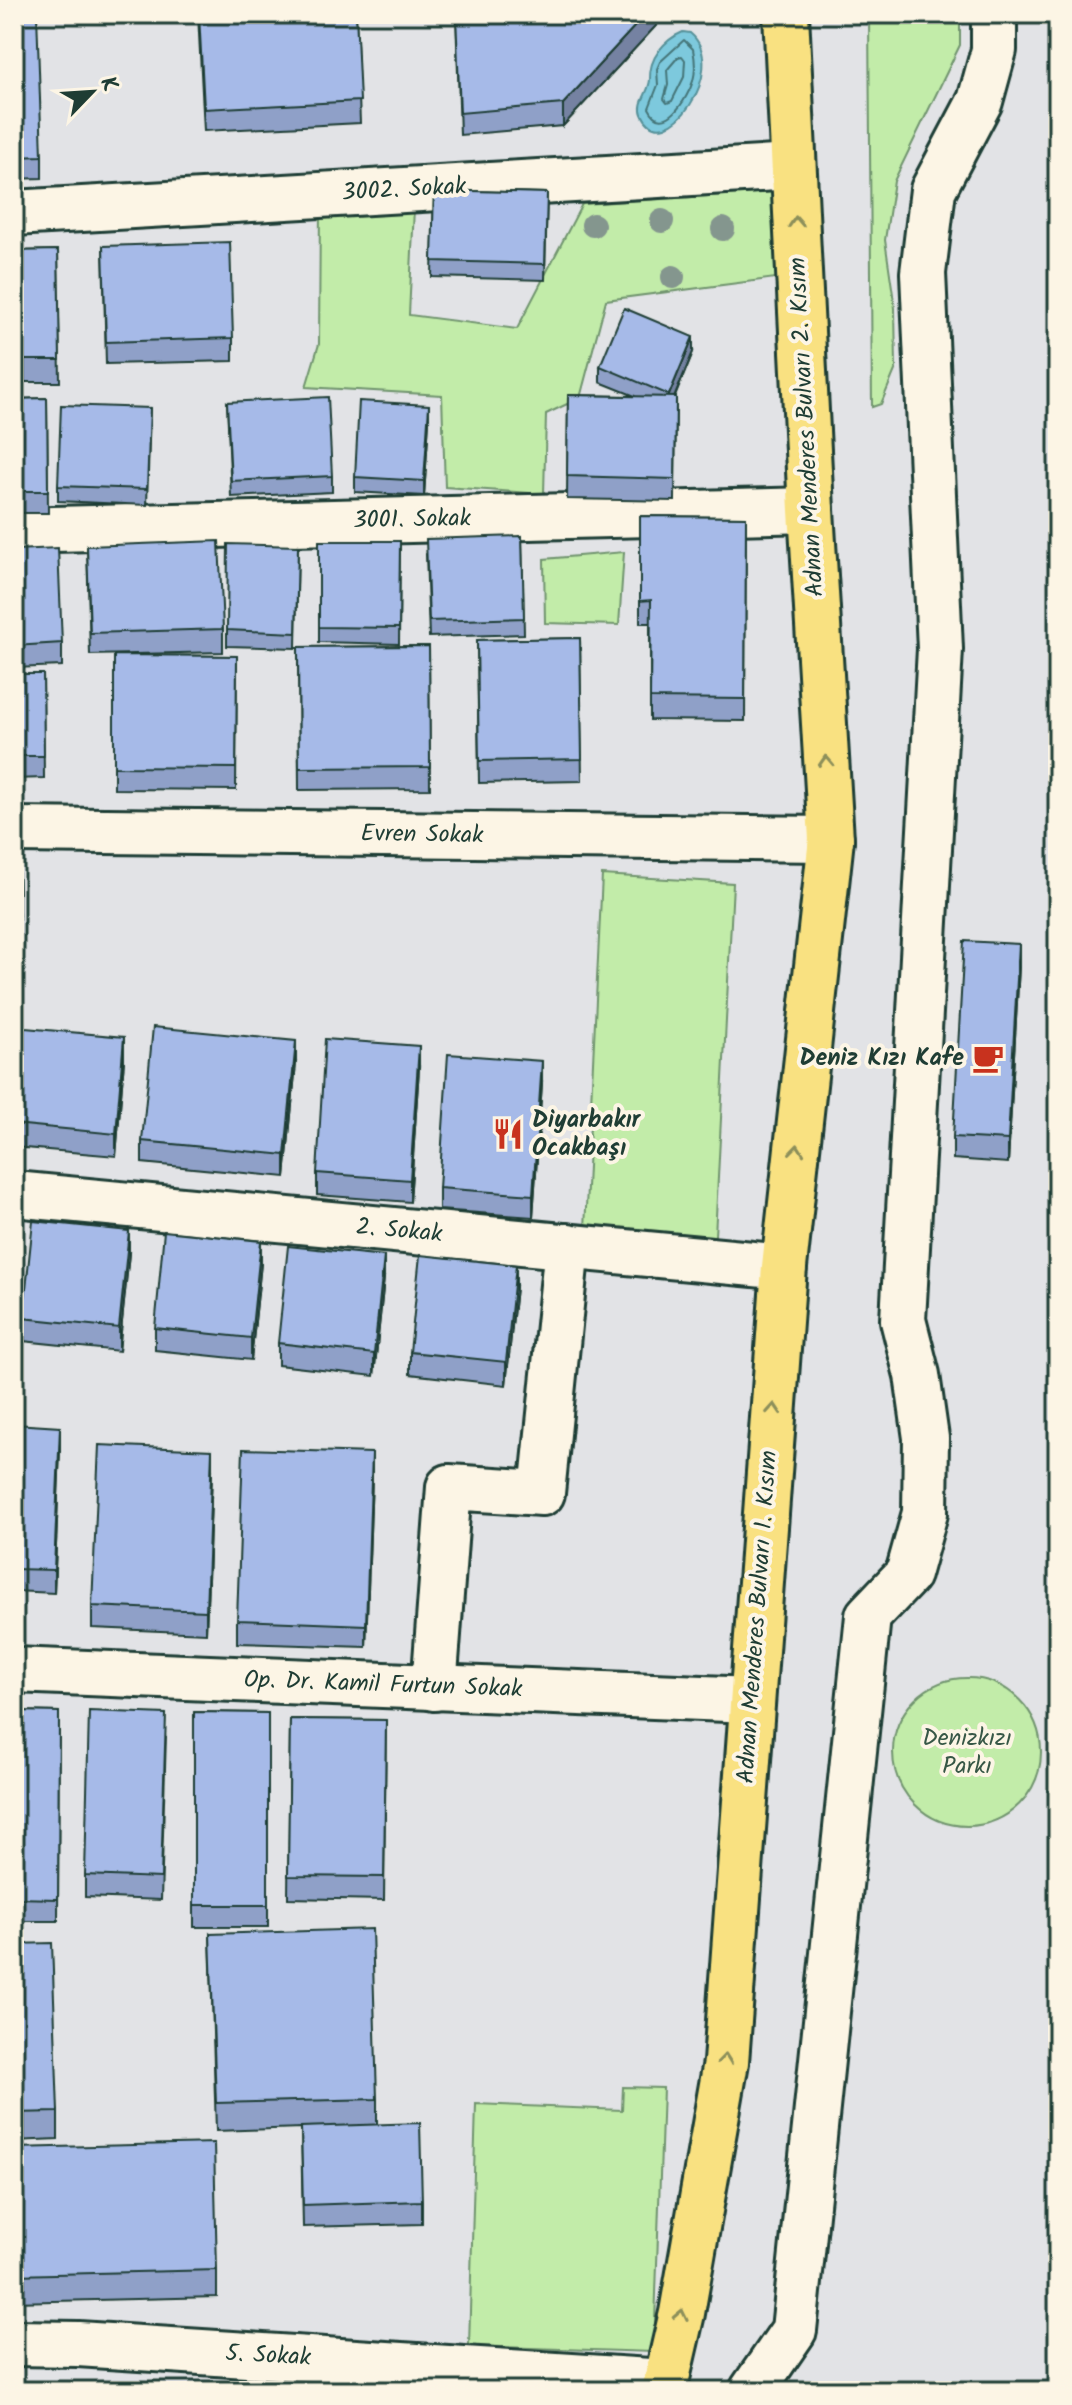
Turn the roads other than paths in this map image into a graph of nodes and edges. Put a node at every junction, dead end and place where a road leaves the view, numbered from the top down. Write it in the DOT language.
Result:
graph roads {
  1 [pos="786,14"];
  2 [pos="994,14"];
  3 [pos="793,167"];
  4 [pos="14,213"];
  5 [pos="811,510"];
  6 [pos="14,530"];
  7 [pos="14,830"];
  8 [pos="831,839"];
  9 [pos="14,1194"];
  10 [pos="567,1246"];
  11 [pos="784,1267"];
  12 [pos="14,1670"];
  13 [pos="434,1688"];
  14 [pos="752,1700"];
  15 [pos="14,2343"];
  16 [pos="665,2386"];
  17 [pos="752,2391"];
  1 -- 3 [label="main road, Adnan Menderes Bulvarı 2. Kısım"];
  2 -- 17 [label="street"];
  3 -- 4 [label="street, 3002. Sokak"];
  5 -- 3 [label="main road, Adnan Menderes Bulvarı 2. Kısım, one-way"];
  5 -- 6 [label="street, 3001. Sokak"];
  8 -- 5 [label="main road, Adnan Menderes Bulvarı 2. Kısım, one-way"];
  7 -- 8 [label="street, Evren Sokak"];
  11 -- 8 [label="main road, Adnan Menderes Bulvarı 1. Kısım, one-way"];
  9 -- 10 [label="street, 2. Sokak"];
  10 -- 11 [label="street, 2. Sokak"];
  10 -- 13 [label="street"];
  14 -- 11 [label="main road, Adnan Menderes Bulvarı 1. Kısım, one-way"];
  12 -- 13 [label="street, Op. Dr. Kamil Furtun Sokak"];
  13 -- 14 [label="street, Op. Dr. Kamil Furtun Sokak"];
  16 -- 14 [label="main road, Adnan Menderes Bulvarı 1. Kısım, one-way"];
  15 -- 16 [label="street, 5. Sokak"];
}
